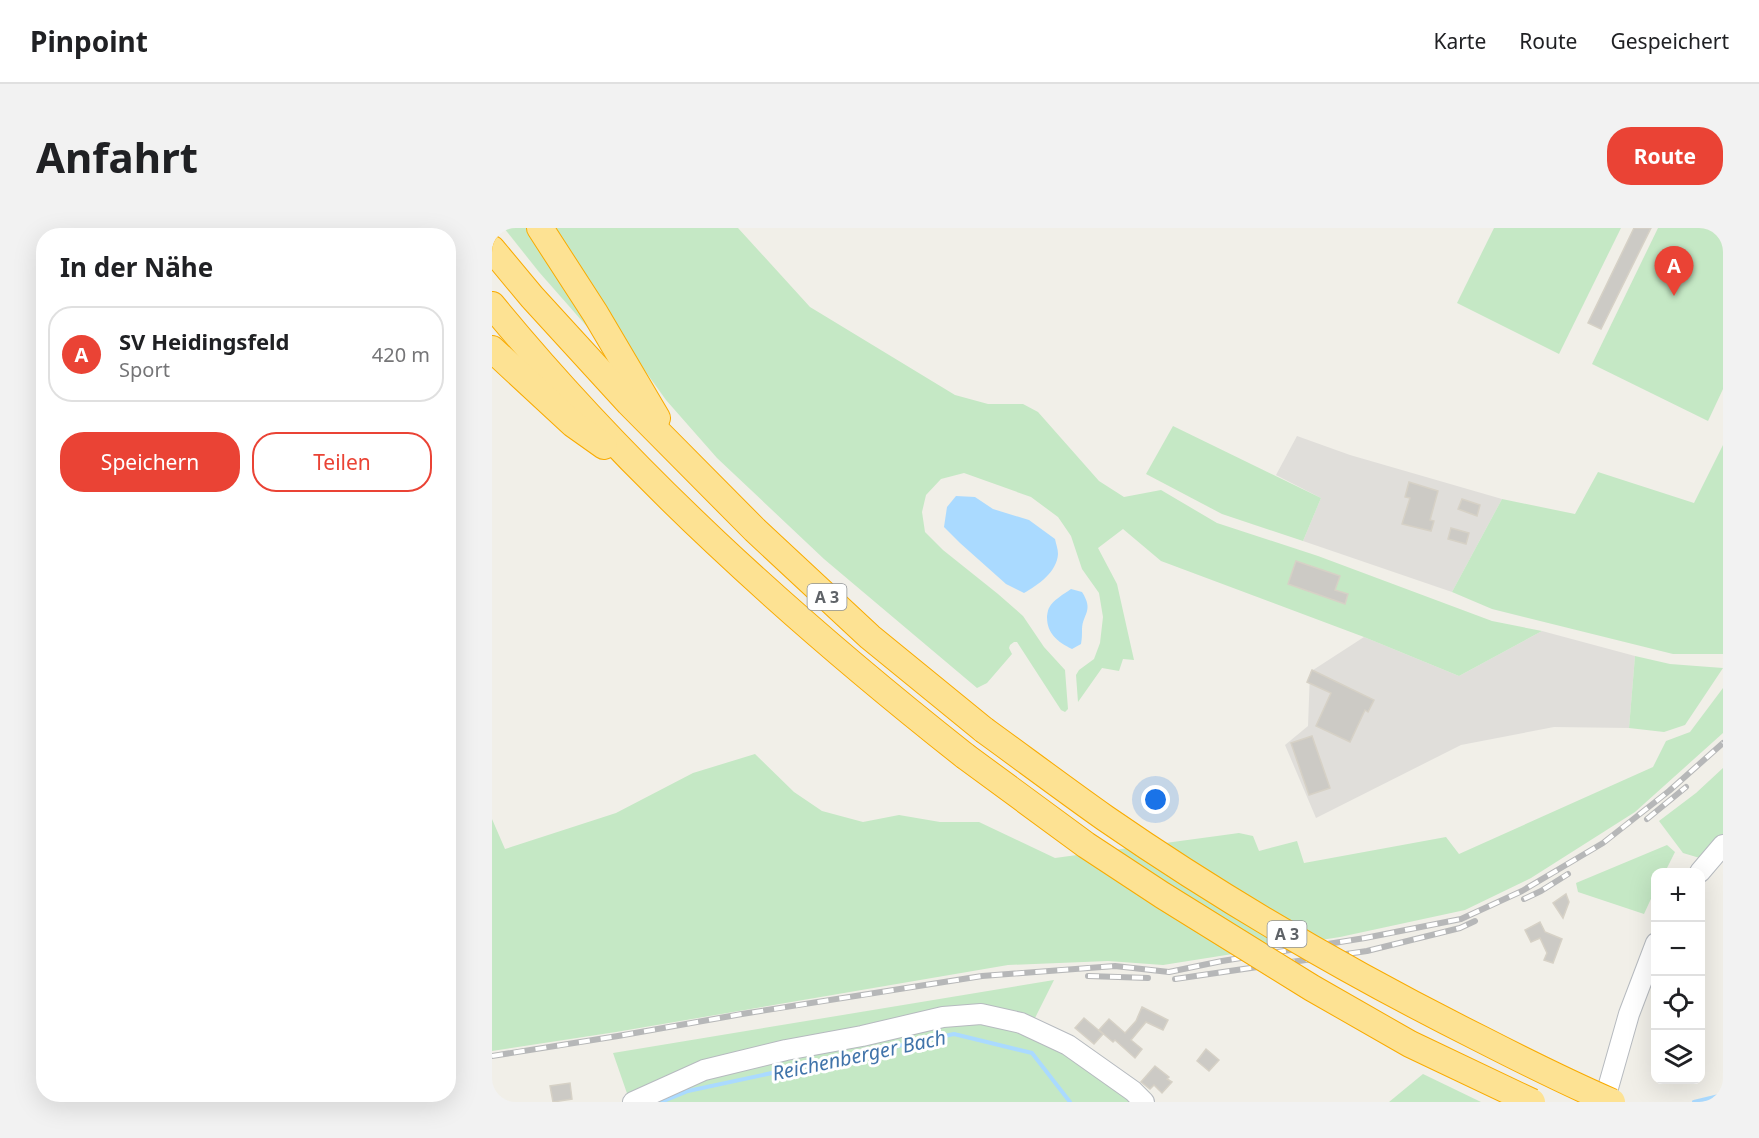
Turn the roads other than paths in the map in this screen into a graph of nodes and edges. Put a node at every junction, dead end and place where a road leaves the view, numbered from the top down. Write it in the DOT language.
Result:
graph roads {
  1 [pos="540,228"];
  2 [pos="492,249"];
  3 [pos="492,305"];
  4 [pos="492,349"];
  5 [pos="679,455"];
  6 [pos="651,479"];
  7 [pos="1723,845"];
  8 [pos="1704,868"];
  9 [pos="1651,956"];
  10 [pos="633,1102"];
  11 [pos="1144,1102"];
  12 [pos="1532,1102"];
  13 [pos="1604,1102"];
  14 [pos="1612,1102"];
  1 -- 5 [label="highway"];
  2 -- 5 [label="highway, A 3"];
  3 -- 6 [label="highway, A 3"];
  4 -- 6 [label="highway, A 3"];
  5 -- 14 [label="highway, A 3, bridge"];
  6 -- 12 [label="highway, A 3, bridge"];
  7 -- 8 [label="main road"];
  9 -- 13 [label="main road"];
  10 -- 11 [label="main road"];
}
